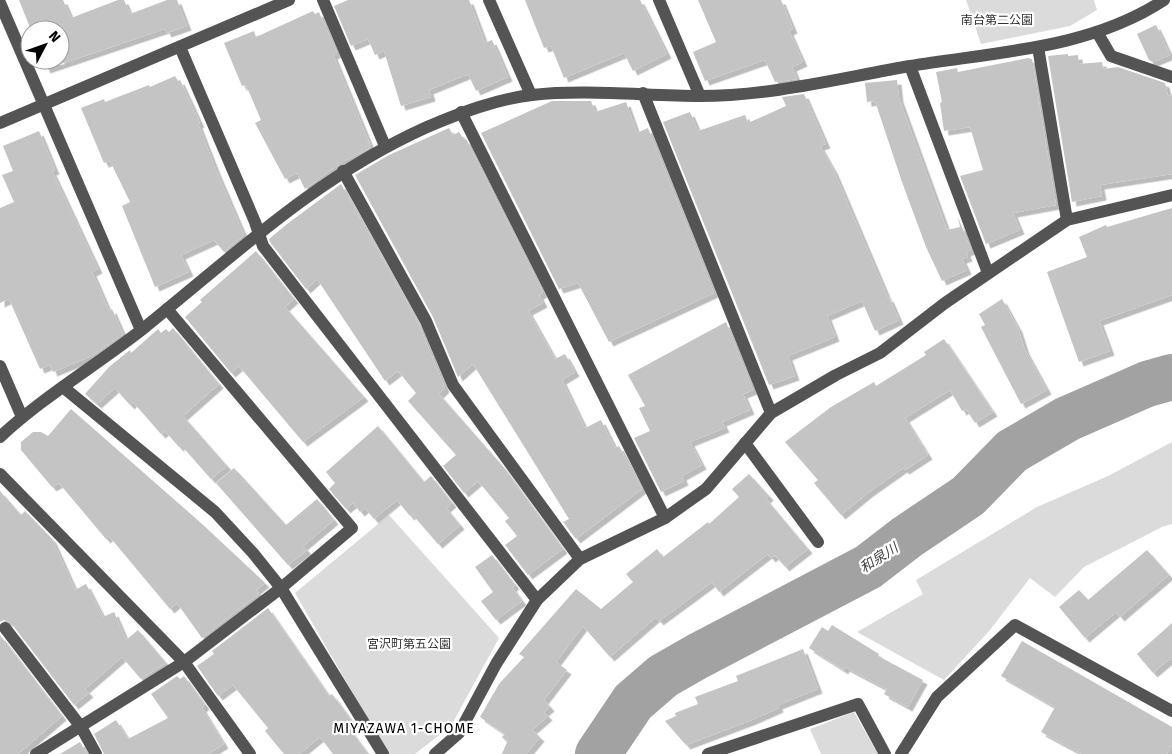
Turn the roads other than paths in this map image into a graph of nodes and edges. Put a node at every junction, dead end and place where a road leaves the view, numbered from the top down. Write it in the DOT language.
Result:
graph roads {
  1 [pos="290,0"];
  2 [pos="323,0"];
  3 [pos="489,0"];
  4 [pos="659,0"];
  5 [pos="1164,0"];
  6 [pos="0,4"];
  7 [pos="1098,32"];
  8 [pos="1038,46"];
  9 [pos="180,47"];
  10 [pos="910,66"];
  11 [pos="1172,77"];
  12 [pos="643,93"];
  13 [pos="531,95"];
  14 [pos="700,96"];
  15 [pos="44,104"];
  16 [pos="461,112"];
  17 [pos="0,123"];
  18 [pos="386,146"];
  19 [pos="343,171"];
  20 [pos="1172,195"];
  21 [pos="1067,220"];
  22 [pos="258,232"];
  23 [pos="988,273"];
  24 [pos="168,309"];
  25 [pos="141,330"];
  26 [pos="0,366"];
  27 [pos="63,387"];
  28 [pos="771,413"];
  29 [pos="22,416"];
  30 [pos="0,437"];
  31 [pos="745,443"];
  32 [pos="0,474"];
  33 [pos="665,518"];
  34 [pos="818,542"];
  35 [pos="580,559"];
  36 [pos="281,588"];
  37 [pos="537,600"];
  38 [pos="5,628"];
  39 [pos="184,662"];
  40 [pos="1172,711"];
  41 [pos="81,727"];
  42 [pos="36,754"];
  43 [pos="96,754"];
  44 [pos="250,754"];
  45 [pos="383,754"];
  46 [pos="435,754"];
  47 [pos="708,754"];
  48 [pos="885,754"];
  49 [pos="901,754"];
  1 -- 9 [label="street"];
  2 -- 18 [label="street"];
  3 -- 13 [label="street"];
  4 -- 14 [label="street"];
  5 -- 7 [label="street"];
  6 -- 15 [label="street"];
  7 -- 8 [label="street"];
  7 -- 11 [label="street"];
  8 -- 10 [label="street"];
  8 -- 21 [label="street"];
  9 -- 15 [label="street"];
  9 -- 22 [label="street"];
  10 -- 14 [label="street"];
  10 -- 23 [label="street"];
  12 -- 13 [label="street"];
  12 -- 14 [label="street"];
  12 -- 28 [label="street"];
  13 -- 16 [label="street"];
  15 -- 17 [label="street"];
  15 -- 25 [label="street"];
  16 -- 18 [label="street"];
  16 -- 33 [label="street"];
  18 -- 19 [label="street"];
  19 -- 22 [label="street"];
  19 -- 35 [label="street"];
  20 -- 21 [label="street"];
  21 -- 23 [label="street"];
  22 -- 24 [label="street"];
  22 -- 37 [label="street"];
  23 -- 28 [label="street"];
  24 -- 25 [label="street"];
  24 -- 36 [label="street"];
  25 -- 27 [label="street"];
  26 -- 29 [label="street"];
  27 -- 29 [label="street"];
  27 -- 36 [label="street"];
  28 -- 31 [label="street"];
  29 -- 30 [label="street"];
  31 -- 33 [label="street"];
  31 -- 34 [label="street"];
  32 -- 39 [label="street"];
  33 -- 35 [label="street"];
  35 -- 37 [label="street"];
  36 -- 39 [label="street"];
  36 -- 45 [label="street"];
  37 -- 46 [label="street"];
  38 -- 41 [label="street"];
  39 -- 41 [label="street"];
  39 -- 44 [label="street"];
  40 -- 49 [label="street"];
  41 -- 42 [label="street"];
  41 -- 43 [label="street"];
  47 -- 48 [label="street"];
}
